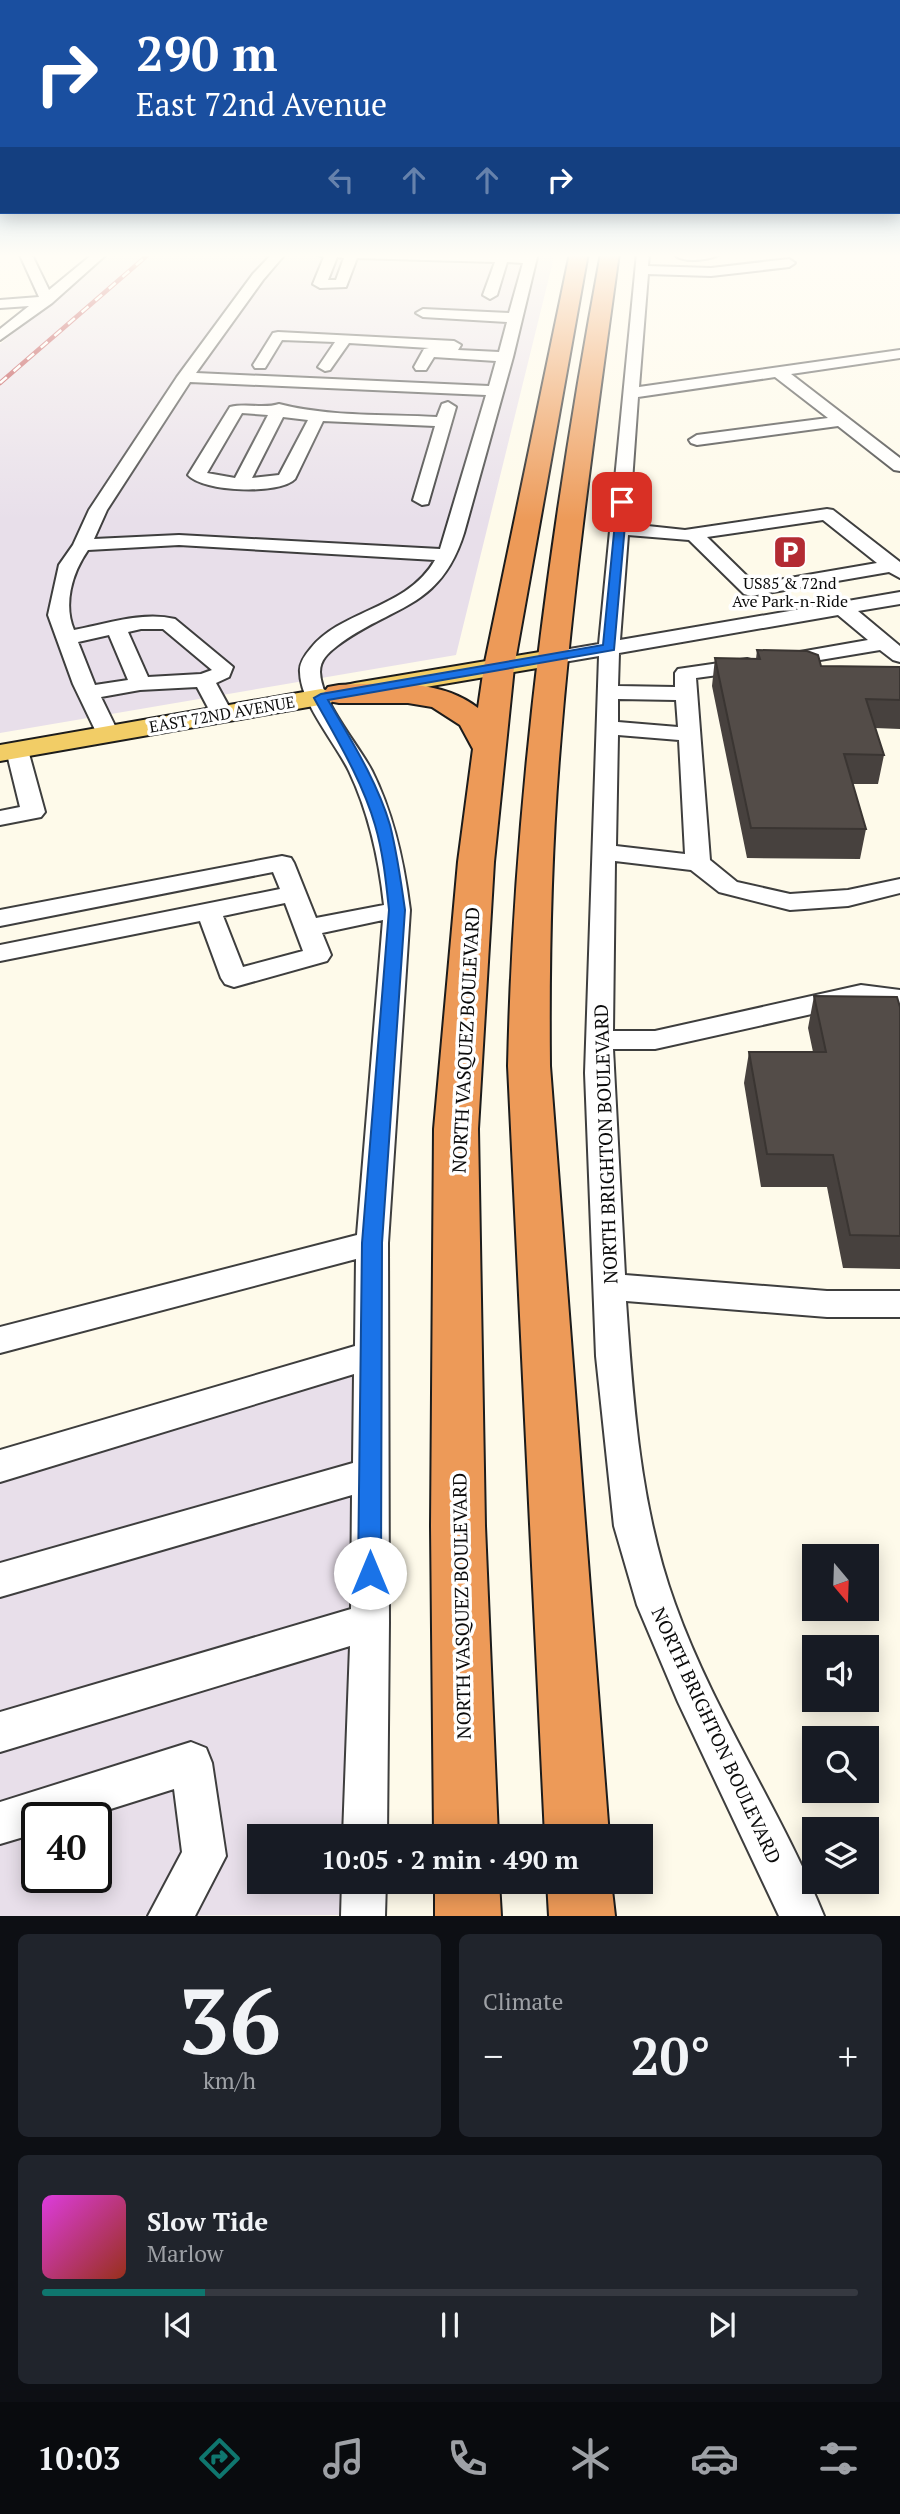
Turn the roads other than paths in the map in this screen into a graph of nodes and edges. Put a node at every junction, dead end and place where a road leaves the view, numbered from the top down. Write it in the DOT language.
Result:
graph roads {
  1 [pos="211,342"];
  2 [pos="274,342"];
  3 [pos="342,342"];
  4 [pos="414,342"];
  5 [pos="509,342"];
  6 [pos="562,342"];
  7 [pos="597,342"];
  8 [pos="636,342"];
  9 [pos="449,353"];
  10 [pos="900,354"];
  11 [pos="506,357"];
  12 [pos="260,365"];
  13 [pos="325,367"];
  14 [pos="421,368"];
  15 [pos="777,372"];
  16 [pos="186,377"];
  17 [pos="453,389"];
  18 [pos="496,391"];
  19 [pos="632,393"];
  20 [pos="279,409"];
  21 [pos="318,416"];
  22 [pos="841,421"];
  23 [pos="443,422"];
  24 [pos="697,440"];
  25 [pos="900,467"];
  26 [pos="241,483"];
  27 [pos="441,493"];
  28 [pos="620,529"];
  29 [pos="693,534"];
  30 [pos="82,545"];
  31 [pos="446,555"];
  32 [pos="896,569"];
  33 [pos="900,598"];
  34 [pos="842,608"];
  35 [pos="116,628"];
  36 [pos="692,634"];
  37 [pos="66,638"];
  38 [pos="890,641"];
  39 [pos="609,648"];
  40 [pos="552,658"];
  41 [pos="784,660"];
  42 [pos="499,667"];
  43 [pos="726,668"];
  44 [pos="814,674"];
  45 [pos="204,680"];
  46 [pos="140,684"];
  47 [pos="608,692"];
  48 [pos="88,693"];
  49 [pos="686,694"];
  50 [pos="330,696"];
  51 [pos="222,714"];
  52 [pos="607,728"];
  53 [pos="108,734"];
  54 [pos="689,734"];
  55 [pos="488,747"];
  56 [pos="8,751"];
  57 [pos="0,818"];
  58 [pos="604,852"];
  59 [pos="698,863"];
  60 [pos="900,886"];
  61 [pos="295,894"];
  62 [pos="397,910"];
  63 [pos="209,912"];
  64 [pos="0,918"];
  65 [pos="308,929"];
  66 [pos="0,953"];
  67 [pos="900,999"];
  68 [pos="599,1040"];
  69 [pos="372,1243"];
  70 [pos="609,1287"];
  71 [pos="900,1304"];
  72 [pos="0,1340"];
  73 [pos="370,1355"];
  74 [pos="0,1466"];
  75 [pos="370,1474"];
  76 [pos="0,1580"];
  77 [pos="370,1622"];
  78 [pos="0,1732"];
  79 [pos="0,1823"];
  80 [pos="365,1824"];
  81 [pos="466,1824"];
  82 [pos="576,1824"];
  83 [pos="364,1894"];
  84 [pos="467,1894"];
  85 [pos="580,1894"];
  86 [pos="170,1916"];
  87 [pos="363,1916"];
  88 [pos="468,1916"];
  89 [pos="582,1916"];
  90 [pos="802,1916"];
  1 -- 16 [label="street"];
  2 -- 12 [label="street"];
  3 -- 13 [label="street"];
  4 -- 9 [label="street"];
  5 -- 11 [label="street"];
  6 -- 42 [label="highway, NORTH VASQUEZ BOULEVARD"];
  7 -- 40 [label="highway"];
  8 -- 19 [label="street, NORTH BRIGHTON BOULEVARD"];
  9 -- 11 [label="street"];
  9 -- 14 [label="street"];
  10 -- 15 [label="street"];
  11 -- 18 [label="street"];
  15 -- 19 [label="street"];
  15 -- 22 [label="street"];
  16 -- 17 [label="street"];
  16 -- 30 [label="street"];
  17 -- 18 [label="street"];
  17 -- 23 [label="street"];
  18 -- 27 [label="street"];
  19 -- 28 [label="street, NORTH BRIGHTON BOULEVARD"];
  20 -- 21 [label="street"];
  20 -- 26 [label="street"];
  20 -- 26 [label="street"];
  21 -- 23 [label="street"];
  21 -- 26 [label="street"];
  22 -- 24 [label="street"];
  22 -- 25 [label="street"];
  23 -- 27 [label="street"];
  27 -- 31 [label="street"];
  28 -- 29 [label="street"];
  28 -- 39 [label="street, NORTH BRIGHTON BOULEVARD"];
  29 -- 32 [label="street"];
  29 -- 32 [label="street"];
  30 -- 31 [label="street"];
  30 -- 37 [label="street"];
  31 -- 50 [label="street"];
  33 -- 34 [label="street, EAST 72ND AVENUE"];
  34 -- 36 [label="street, EAST 72ND AVENUE"];
  34 -- 38 [label="street"];
  35 -- 37 [label="street"];
  35 -- 45 [label="street"];
  35 -- 46 [label="street"];
  36 -- 39 [label="street, EAST 72ND AVENUE"];
  36 -- 43 [label="street"];
  37 -- 48 [label="street"];
  38 -- 41 [label="street"];
  39 -- 40 [label="street, EAST 72ND AVENUE"];
  39 -- 47 [label="street, NORTH BRIGHTON BOULEVARD"];
  40 -- 42 [label="main road, EAST 72ND AVENUE"];
  40 -- 82 [label="highway"];
  41 -- 43 [label="street"];
  41 -- 44 [label="street"];
  42 -- 50 [label="main road, EAST 72ND AVENUE"];
  42 -- 55 [label="highway, NORTH VASQUEZ BOULEVARD"];
  43 -- 49 [label="street"];
  45 -- 46 [label="street"];
  45 -- 51 [label="street"];
  46 -- 48 [label="street"];
  47 -- 49 [label="street"];
  47 -- 52 [label="street, NORTH BRIGHTON BOULEVARD"];
  48 -- 53 [label="street"];
  49 -- 54 [label="street"];
  50 -- 51 [label="main road, EAST 72ND AVENUE"];
  50 -- 55 [label="highway"];
  50 -- 62 [label="street"];
  51 -- 53 [label="main road, EAST 72ND AVENUE"];
  52 -- 54 [label="street"];
  52 -- 58 [label="street, NORTH BRIGHTON BOULEVARD"];
  53 -- 56 [label="main road, EAST 72ND AVENUE"];
  54 -- 59 [label="street"];
  55 -- 81 [label="highway, NORTH VASQUEZ BOULEVARD"];
  56 -- 57 [label="street"];
  58 -- 59 [label="street"];
  58 -- 68 [label="street, NORTH BRIGHTON BOULEVARD"];
  59 -- 60 [label="street"];
  61 -- 63 [label="street"];
  61 -- 64 [label="street"];
  61 -- 65 [label="street"];
  62 -- 65 [label="street"];
  62 -- 69 [label="street"];
  63 -- 65 [label="street"];
  63 -- 66 [label="street"];
  67 -- 68 [label="street"];
  68 -- 70 [label="street, NORTH BRIGHTON BOULEVARD"];
  69 -- 72 [label="street"];
  69 -- 73 [label="street"];
  70 -- 71 [label="street"];
  70 -- 90 [label="street, NORTH BRIGHTON BOULEVARD"];
  73 -- 74 [label="street"];
  73 -- 75 [label="street"];
  75 -- 76 [label="street"];
  75 -- 77 [label="street"];
  77 -- 78 [label="street"];
  77 -- 80 [label="street"];
  79 -- 86 [label="street"];
  83 -- 87 [label="street"];
  84 -- 88 [label="highway"];
  85 -- 89 [label="highway"];
}
